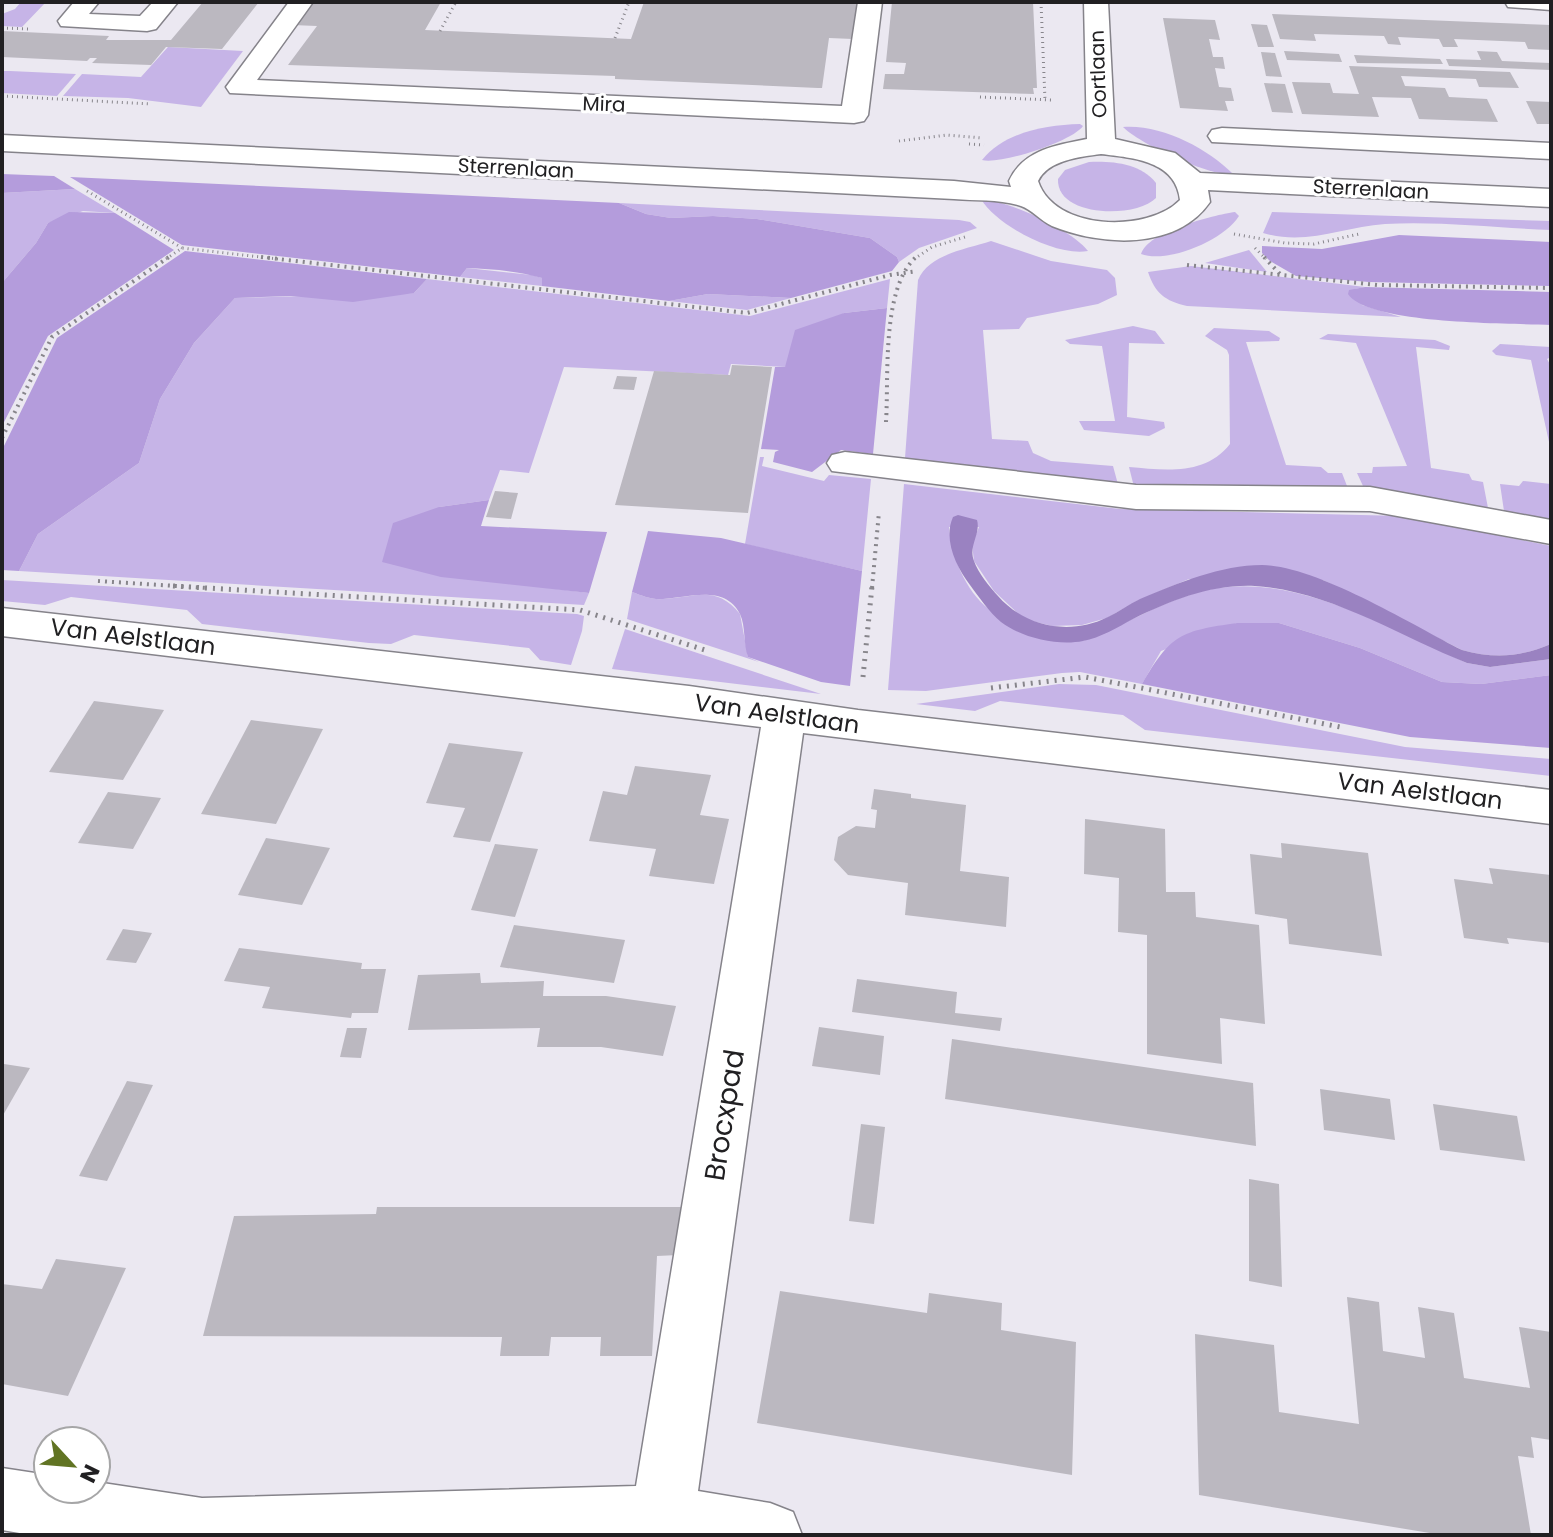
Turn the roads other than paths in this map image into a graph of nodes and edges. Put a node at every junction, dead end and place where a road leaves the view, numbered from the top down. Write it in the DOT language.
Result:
graph roads {
  1 [pos="87,2"];
  2 [pos="166,2"];
  3 [pos="301,2"];
  4 [pos="870,2"];
  5 [pos="1096,2"];
  6 [pos="1517,2"];
  7 [pos="1551,3"];
  8 [pos="2,129"];
  9 [pos="1222,136"];
  10 [pos="2,143"];
  11 [pos="1101,146"];
  12 [pos="1551,151"];
  13 [pos="1029,185"];
  14 [pos="1193,192"];
  15 [pos="1551,198"];
  16 [pos="1551,214"];
  17 [pos="1116,231"];
  18 [pos="1126,261"];
  19 [pos="845,463"];
  20 [pos="1551,532"];
  21 [pos="2,622"];
  22 [pos="784,714"];
  23 [pos="1551,807"];
  24 [pos="2,1499"];
  25 [pos="663,1517"];
  26 [pos="201,1532"];
  27 [pos="770,1535"];
  1 -- 2 [label="street"];
  3 -- 4 [label="street, Mira"];
  5 -- 11 [label="street, Oortlaan"];
  6 -- 7 [label="street"];
  8 -- 13 [label="street, Sterrenlaan"];
  9 -- 12 [label="street, Sterrenlaan"];
  10 -- 13 [label="street, Sterrenlaan"];
  11 -- 13 [label="street"];
  11 -- 14 [label="street"];
  13 -- 17 [label="street"];
  14 -- 15 [label="street, Sterrenlaan"];
  14 -- 16 [label="street, Sterrenlaan"];
  14 -- 17 [label="street"];
  17 -- 18 [label="street"];
  19 -- 20 [label="street"];
  21 -- 22 [label="street, Van Aelstlaan"];
  22 -- 23 [label="street, Van Aelstlaan"];
  22 -- 25 [label="street, Brocxpad"];
  24 -- 26 [label="street"];
  25 -- 26 [label="street"];
  25 -- 27 [label="street"];
}
